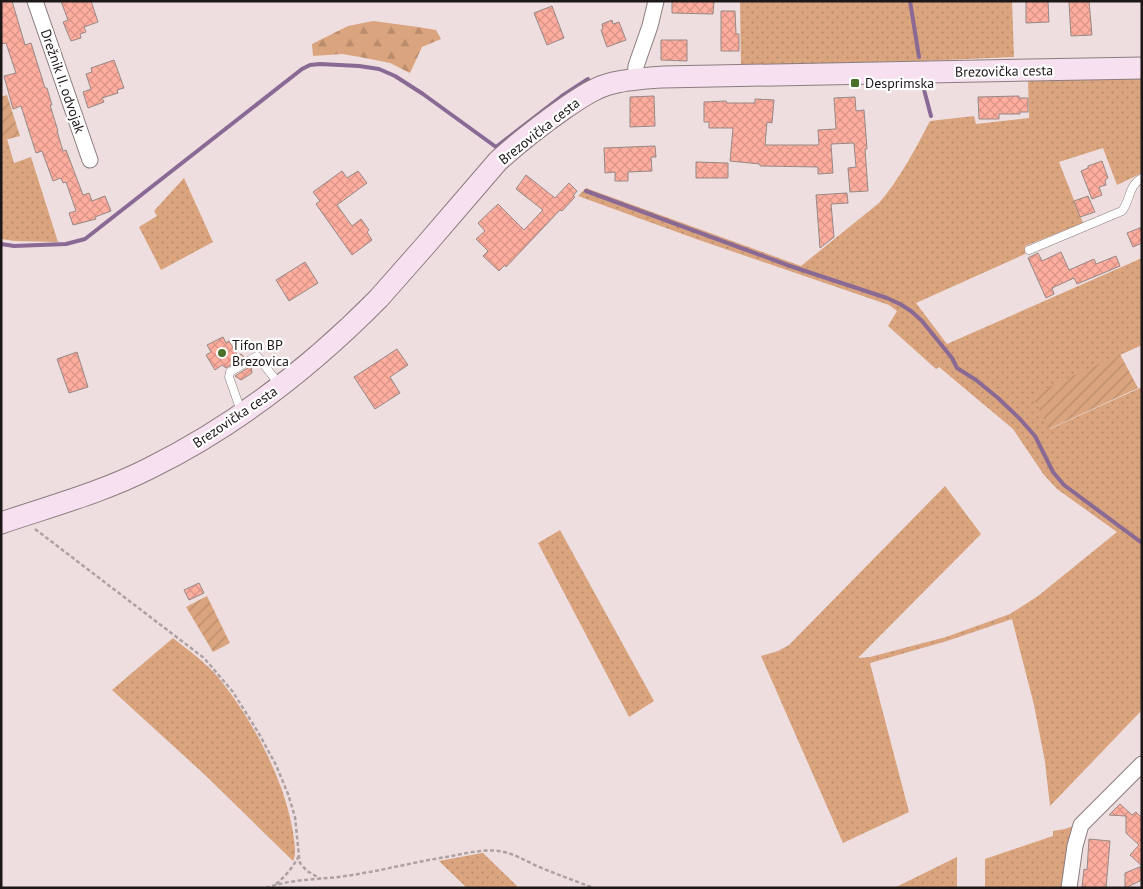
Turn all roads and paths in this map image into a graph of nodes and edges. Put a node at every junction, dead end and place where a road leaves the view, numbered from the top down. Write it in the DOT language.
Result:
graph roads {
  1 [pos="36,1"];
  2 [pos="656,1"];
  3 [pos="1142,68"];
  4 [pos="635,79"];
  5 [pos="90,160"];
  6 [pos="1142,178"];
  7 [pos="1029,250"];
  8 [pos="281,386"];
  9 [pos="242,414"];
  10 [pos="26,515"];
  11 [pos="1,523"];
  12 [pos="1142,764"];
  13 [pos="298,856"];
  14 [pos="321,878"];
  15 [pos="274,885"];
  16 [pos="266,888"];
  17 [pos="594,888"];
  18 [pos="1069,888"];
  1 -- 5 [label="street, Drežnik II. odvojak"];
  2 -- 4 [label="street"];
  3 -- 4 [label="main road, Brezovička cesta"];
  4 -- 8 [label="main road, Brezovička cesta"];
  6 -- 7 [label="lane"];
  8 -- 9 [label="main road, Brezovička cesta"];
  8 -- 9 [label="lane"];
  9 -- 10 [label="main road, Brezovička cesta"];
  10 -- 11 [label="main road, Brezovička cesta"];
  10 -- 13 [label="path"];
  12 -- 18 [label="street"];
  13 -- 14 [label="path"];
  13 -- 15 [label="path"];
  14 -- 15 [label="path"];
  14 -- 17 [label="path"];
  15 -- 16 [label="path"];
}
